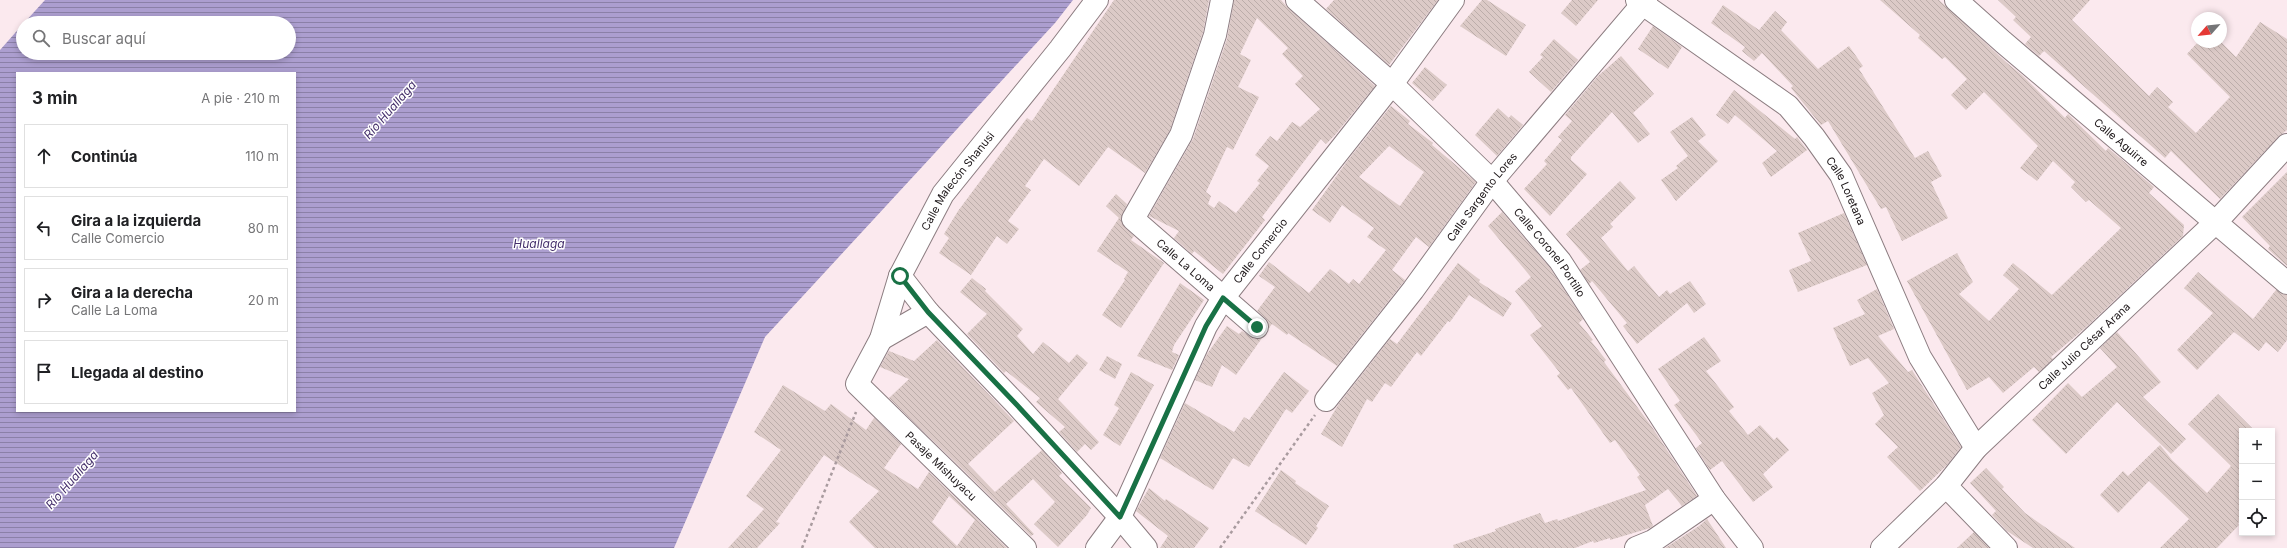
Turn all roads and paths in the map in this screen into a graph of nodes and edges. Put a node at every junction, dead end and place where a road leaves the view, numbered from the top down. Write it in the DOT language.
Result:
graph roads {
  1 [pos="1096,0"];
  2 [pos="1222,0"];
  3 [pos="1297,0"];
  4 [pos="1453,0"];
  5 [pos="1956,0"];
  6 [pos="1642,1"];
  7 [pos="1392,84"];
  8 [pos="2287,145"];
  9 [pos="1492,182"];
  10 [pos="2216,222"];
  11 [pos="900,276"];
  12 [pos="2287,283"];
  13 [pos="1223,298"];
  14 [pos="928,312"];
  15 [pos="1257,327"];
  16 [pos="881,339"];
  17 [pos="857,384"];
  18 [pos="1326,400"];
  19 [pos="1976,448"];
  20 [pos="1946,486"];
  21 [pos="1714,499"];
  22 [pos="1120,517"];
  23 [pos="802,548"];
  24 [pos="1025,548"];
  25 [pos="1097,548"];
  26 [pos="1146,548"];
  27 [pos="1220,548"];
  28 [pos="1636,548"];
  29 [pos="1752,548"];
  30 [pos="1882,548"];
  31 [pos="2006,548"];
  1 -- 11 [label="street, Calle Malecón Shanusi"];
  2 -- 13 [label="street, Calle La Loma"];
  3 -- 7 [label="street, Calle Coronel Portillo"];
  4 -- 7 [label="street, Calle Comercio"];
  5 -- 10 [label="street, Calle Aguirre"];
  6 -- 9 [label="street, Calle Sargento Lores"];
  6 -- 19 [label="street, Calle Loretana"];
  7 -- 9 [label="street, Calle Coronel Portillo"];
  7 -- 13 [label="street, Calle Comercio"];
  8 -- 10 [label="street, Calle Julio César Arana"];
  9 -- 18 [label="street, Calle Sargento Lores"];
  9 -- 21 [label="street, Calle Coronel Portillo"];
  10 -- 12 [label="street, Calle Aguirre"];
  10 -- 19 [label="street, Calle Julio César Arana"];
  11 -- 14 [label="street"];
  11 -- 16 [label="street, Calle Malecón Shanusi"];
  13 -- 15 [label="street, Calle La Loma"];
  13 -- 22 [label="street, Calle Comercio"];
  14 -- 16 [label="street"];
  14 -- 22 [label="street"];
  16 -- 17 [label="street, Calle Malecón Shanusi"];
  17 -- 23 [label="path"];
  17 -- 24 [label="street, Pasaje Mishuyacu"];
  18 -- 27 [label="path"];
  19 -- 20 [label="street, Calle Julio César Arana"];
  20 -- 30 [label="street, Calle Julio César Arana"];
  20 -- 31 [label="street"];
  21 -- 28 [label="street"];
  21 -- 29 [label="street, Calle Coronel Portillo"];
  22 -- 25 [label="street, Calle Comercio"];
  22 -- 26 [label="street"];
}
